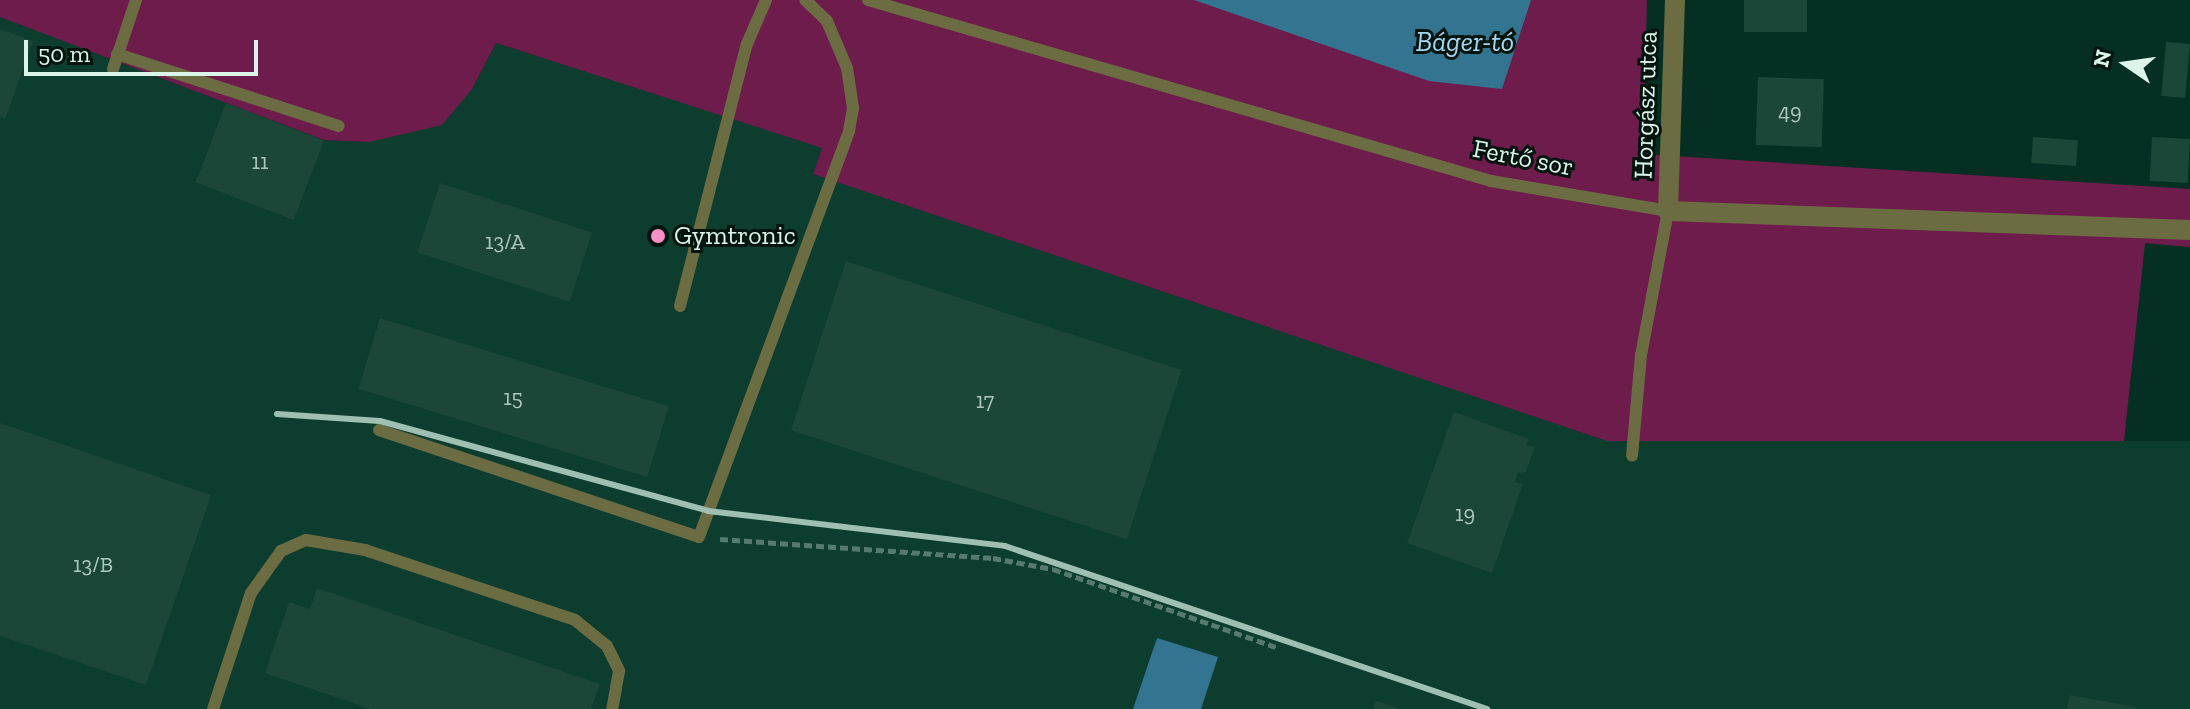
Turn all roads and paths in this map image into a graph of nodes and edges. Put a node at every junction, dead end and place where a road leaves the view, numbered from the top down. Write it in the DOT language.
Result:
graph roads {
  1 [pos="136,0"];
  2 [pos="766,0"];
  3 [pos="805,0"];
  4 [pos="868,0"];
  5 [pos="1675,0"];
  6 [pos="117,54"];
  7 [pos="113,69"];
  8 [pos="339,126"];
  9 [pos="1668,211"];
  10 [pos="2190,230"];
  11 [pos="680,306"];
  12 [pos="379,430"];
  13 [pos="1632,456"];
  14 [pos="699,537"];
  15 [pos="1279,648"];
  16 [pos="213,709"];
  17 [pos="612,709"];
  1 -- 6 [label="lane"];
  2 -- 11 [label="lane"];
  3 -- 14 [label="lane"];
  4 -- 9 [label="lane, Fertő sor"];
  5 -- 9 [label="street, Horgász utca"];
  6 -- 7 [label="lane"];
  6 -- 8 [label="lane"];
  9 -- 10 [label="street, Fertő sor"];
  9 -- 13 [label="lane"];
  12 -- 14 [label="lane"];
  14 -- 15 [label="path"];
  16 -- 17 [label="lane"];
}
